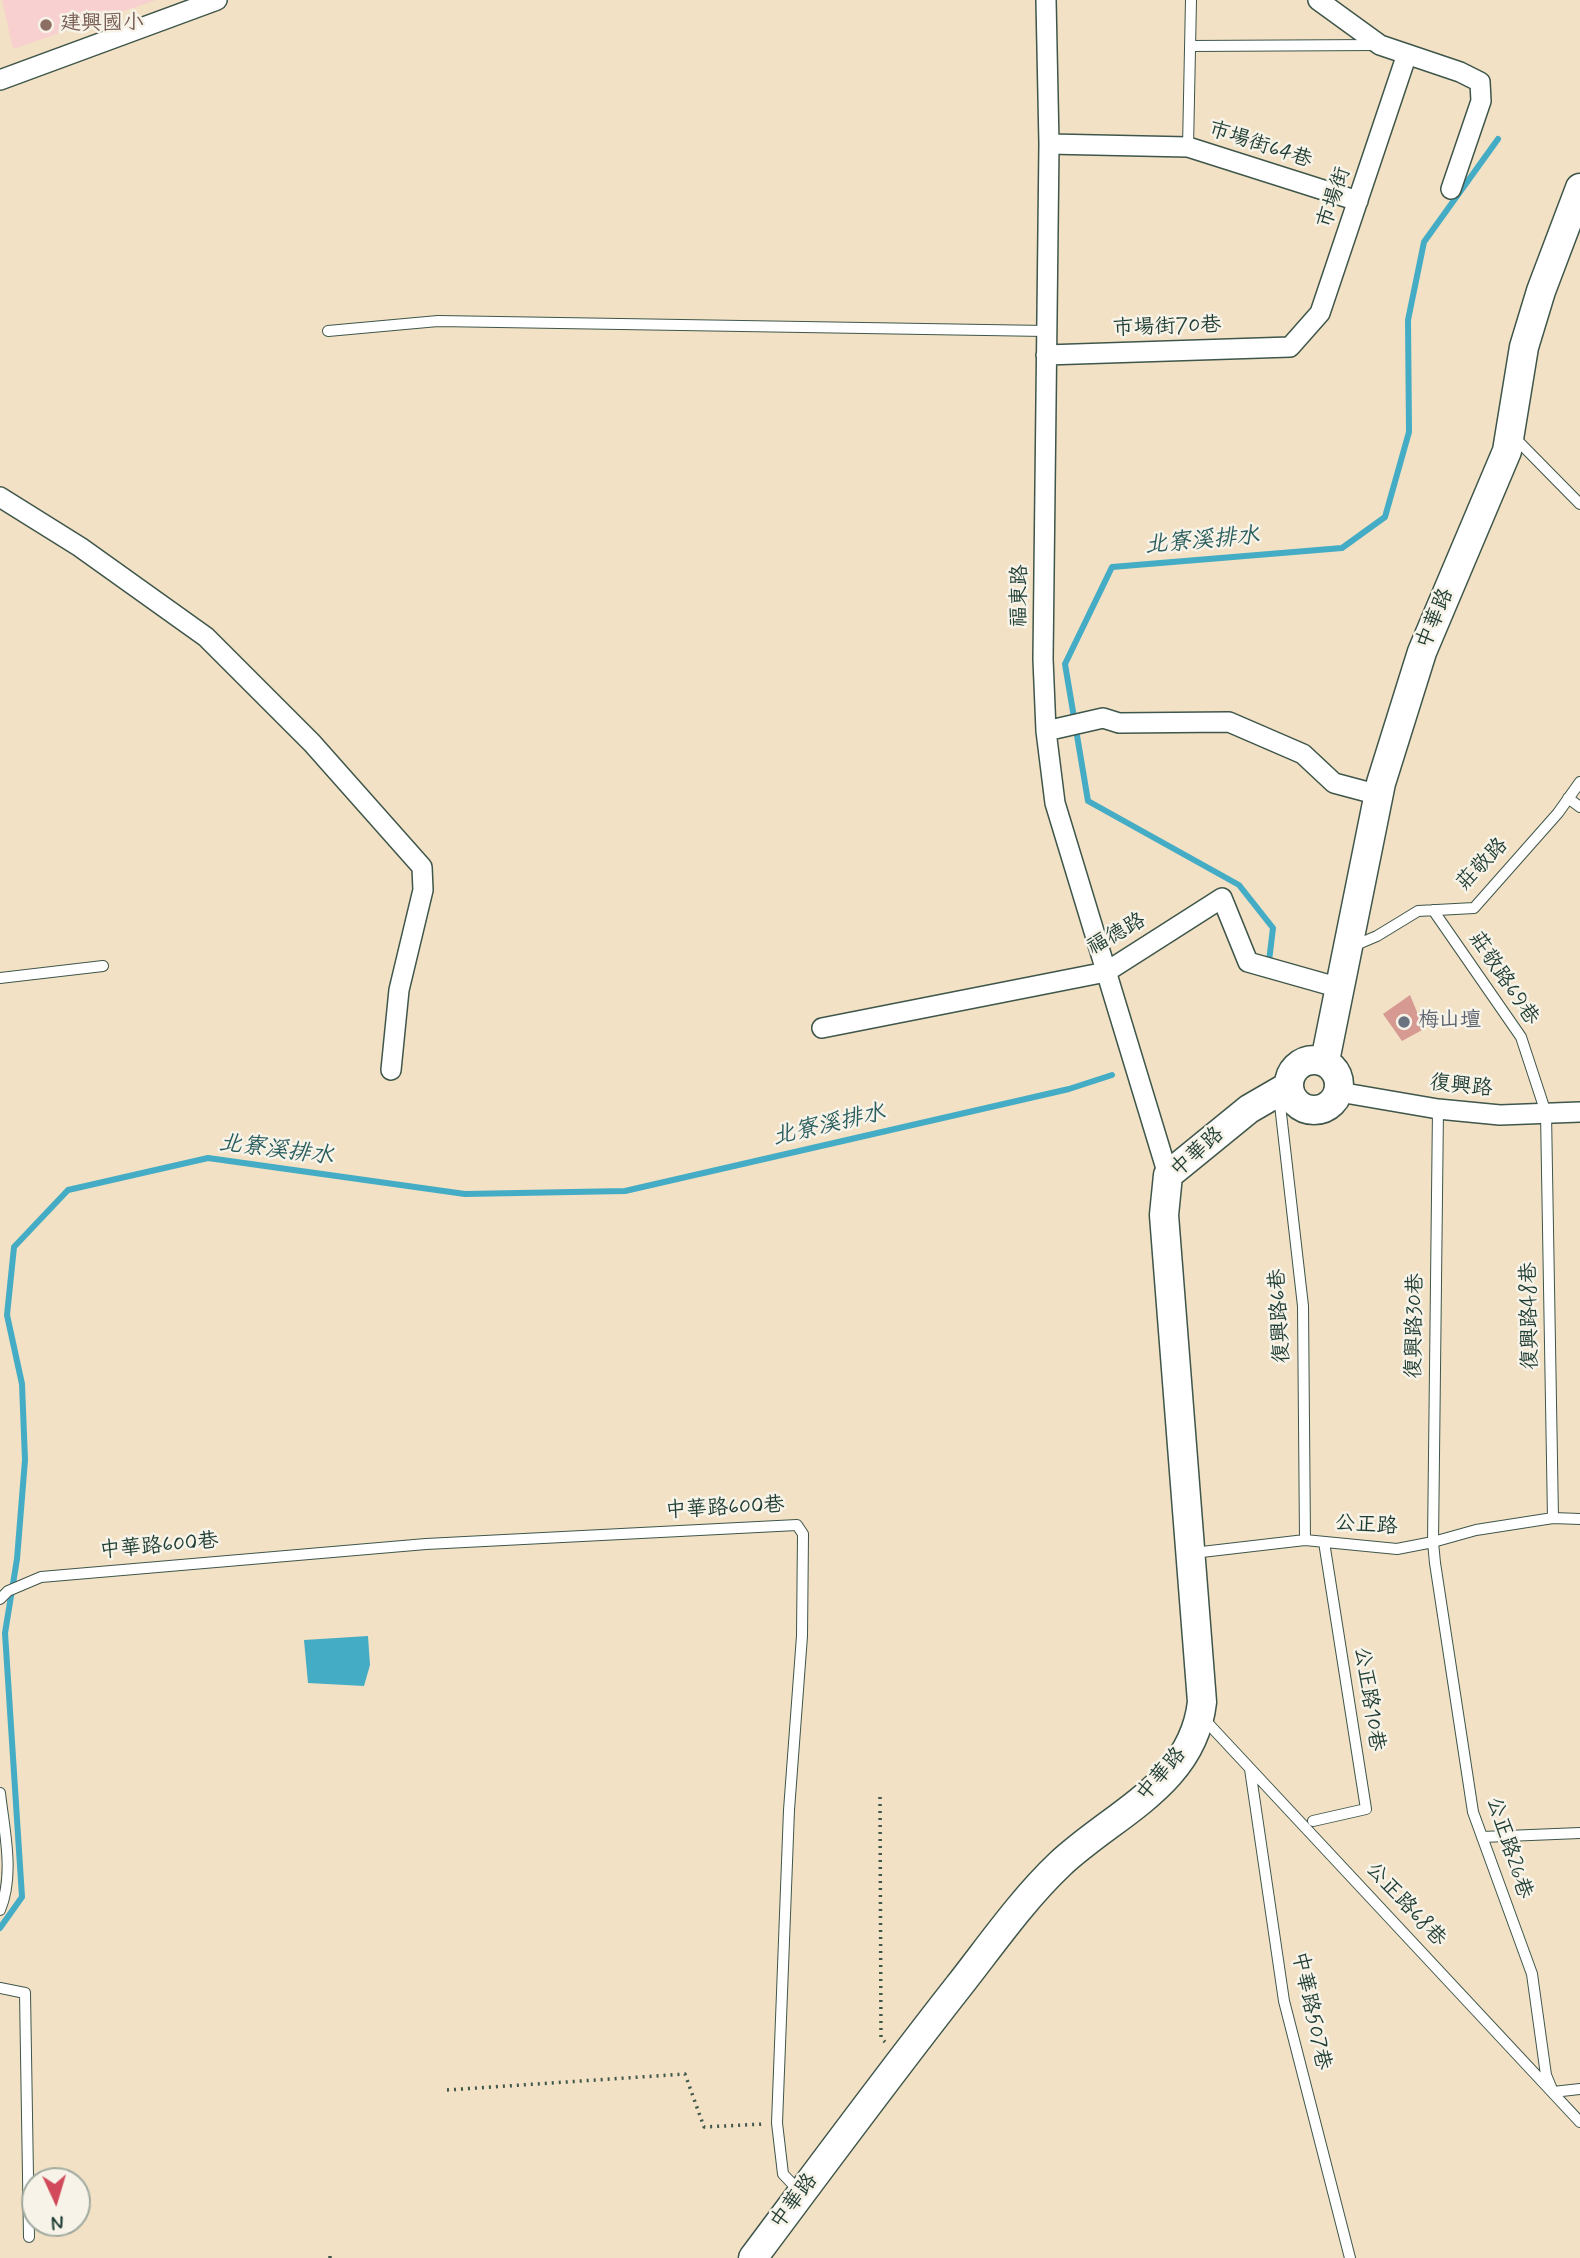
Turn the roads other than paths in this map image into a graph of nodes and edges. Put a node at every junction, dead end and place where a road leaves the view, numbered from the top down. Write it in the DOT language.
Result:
graph roads {
  1 [pos="217,0"];
  2 [pos="1046,0"];
  3 [pos="1191,0"];
  4 [pos="1318,0"];
  5 [pos="1380,45"];
  6 [pos="1190,46"];
  7 [pos="1407,54"];
  8 [pos="0,80"];
  9 [pos="1048,144"];
  10 [pos="1188,146"];
  11 [pos="1451,190"];
  12 [pos="1358,201"];
  13 [pos="1577,205"];
  14 [pos="328,331"];
  15 [pos="1046,331"];
  16 [pos="1290,347"];
  17 [pos="1046,355"];
  18 [pos="1510,433"];
  19 [pos="0,497"];
  20 [pos="1580,504"];
  21 [pos="1046,731"];
  22 [pos="1580,782"];
  23 [pos="1379,795"];
  24 [pos="1568,798"];
  25 [pos="1580,807"];
  26 [pos="1433,910"];
  27 [pos="1348,948"];
  28 [pos="103,965"];
  29 [pos="1106,972"];
  30 [pos="0,978"];
  31 [pos="1340,988"];
  32 [pos="822,1028"];
  33 [pos="1325,1061"];
  34 [pos="391,1070"];
  35 [pos="1283,1089"];
  36 [pos="1339,1092"];
  37 [pos="1438,1109"];
  38 [pos="1580,1112"];
  39 [pos="1546,1113"];
  40 [pos="1168,1175"];
  41 [pos="1553,1518"];
  42 [pos="1580,1519"];
  43 [pos="1305,1540"];
  44 [pos="1324,1542"];
  45 [pos="1433,1542"];
  46 [pos="1190,1553"];
  47 [pos="0,1599"];
  48 [pos="1201,1716"];
  49 [pos="1250,1768"];
  50 [pos="0,1793"];
  51 [pos="1313,1821"];
  52 [pos="1580,1833"];
  53 [pos="1482,1837"];
  54 [pos="0,1910"];
  55 [pos="0,1988"];
  56 [pos="1580,2089"];
  57 [pos="1553,2092"];
  58 [pos="1580,2122"];
  59 [pos="28,2167"];
  60 [pos="801,2194"];
  61 [pos="753,2258"];
  62 [pos="1350,2258"];
  1 -- 8 [label="street"];
  2 -- 9 [label="street, 福東路"];
  3 -- 6 [label="lane, 市場街64巷"];
  4 -- 5 [label="street"];
  5 -- 6 [label="lane"];
  5 -- 7 [label="street"];
  6 -- 10 [label="lane, 市場街64巷"];
  7 -- 11 [label="street"];
  7 -- 12 [label="street, 市場街"];
  9 -- 10 [label="street, 市場街64巷"];
  9 -- 15 [label="street, 福東路"];
  10 -- 12 [label="street, 市場街64巷"];
  12 -- 16 [label="street, 市場街"];
  13 -- 18 [label="street, 中華路"];
  14 -- 15 [label="lane"];
  15 -- 17 [label="street, 福東路"];
  16 -- 17 [label="street, 市場街70巷"];
  17 -- 21 [label="street, 福東路"];
  18 -- 20 [label="lane"];
  18 -- 23 [label="street, 中華路"];
  19 -- 34 [label="street"];
  21 -- 23 [label="street"];
  21 -- 29 [label="street, 福東路"];
  22 -- 24 [label="lane, 莊敬路"];
  23 -- 27 [label="street, 中華路"];
  24 -- 25 [label="lane"];
  24 -- 26 [label="lane, 莊敬路"];
  26 -- 27 [label="lane, 莊敬路"];
  26 -- 39 [label="lane, 莊敬路69巷"];
  27 -- 31 [label="street, 中華路"];
  28 -- 30 [label="lane"];
  29 -- 31 [label="street, 福德路"];
  29 -- 32 [label="street, 福德路"];
  29 -- 40 [label="street, 福東路"];
  31 -- 33 [label="street, 中華路"];
  33 -- 35 [label="street, 中華路"];
  33 -- 36 [label="street"];
  35 -- 36 [label="street"];
  35 -- 40 [label="street, 中華路"];
  35 -- 43 [label="lane, 復興路6巷"];
  36 -- 37 [label="street, 復興路"];
  37 -- 39 [label="street, 復興路"];
  37 -- 45 [label="lane, 復興路30巷"];
  38 -- 39 [label="street, 復興路"];
  39 -- 41 [label="lane, 復興路48巷"];
  40 -- 46 [label="street, 中華路"];
  41 -- 42 [label="lane, 公正路"];
  41 -- 45 [label="lane, 公正路"];
  43 -- 44 [label="lane, 公正路"];
  43 -- 46 [label="lane, 公正路"];
  44 -- 45 [label="lane, 公正路"];
  44 -- 51 [label="lane, 公正路10巷"];
  45 -- 53 [label="lane, 公正路26巷"];
  46 -- 48 [label="street, 中華路"];
  47 -- 60 [label="lane, 中華路600巷"];
  48 -- 49 [label="lane, 公正路68巷"];
  48 -- 60 [label="street, 中華路"];
  49 -- 57 [label="lane, 公正路68巷"];
  49 -- 62 [label="lane, 中華路507巷"];
  50 -- 54 [label="lane"];
  52 -- 53 [label="lane"];
  53 -- 57 [label="lane, 公正路26巷"];
  55 -- 59 [label="lane"];
  56 -- 57 [label="lane"];
  57 -- 58 [label="lane, 公正路68巷"];
  60 -- 61 [label="street, 中華路"];
}
